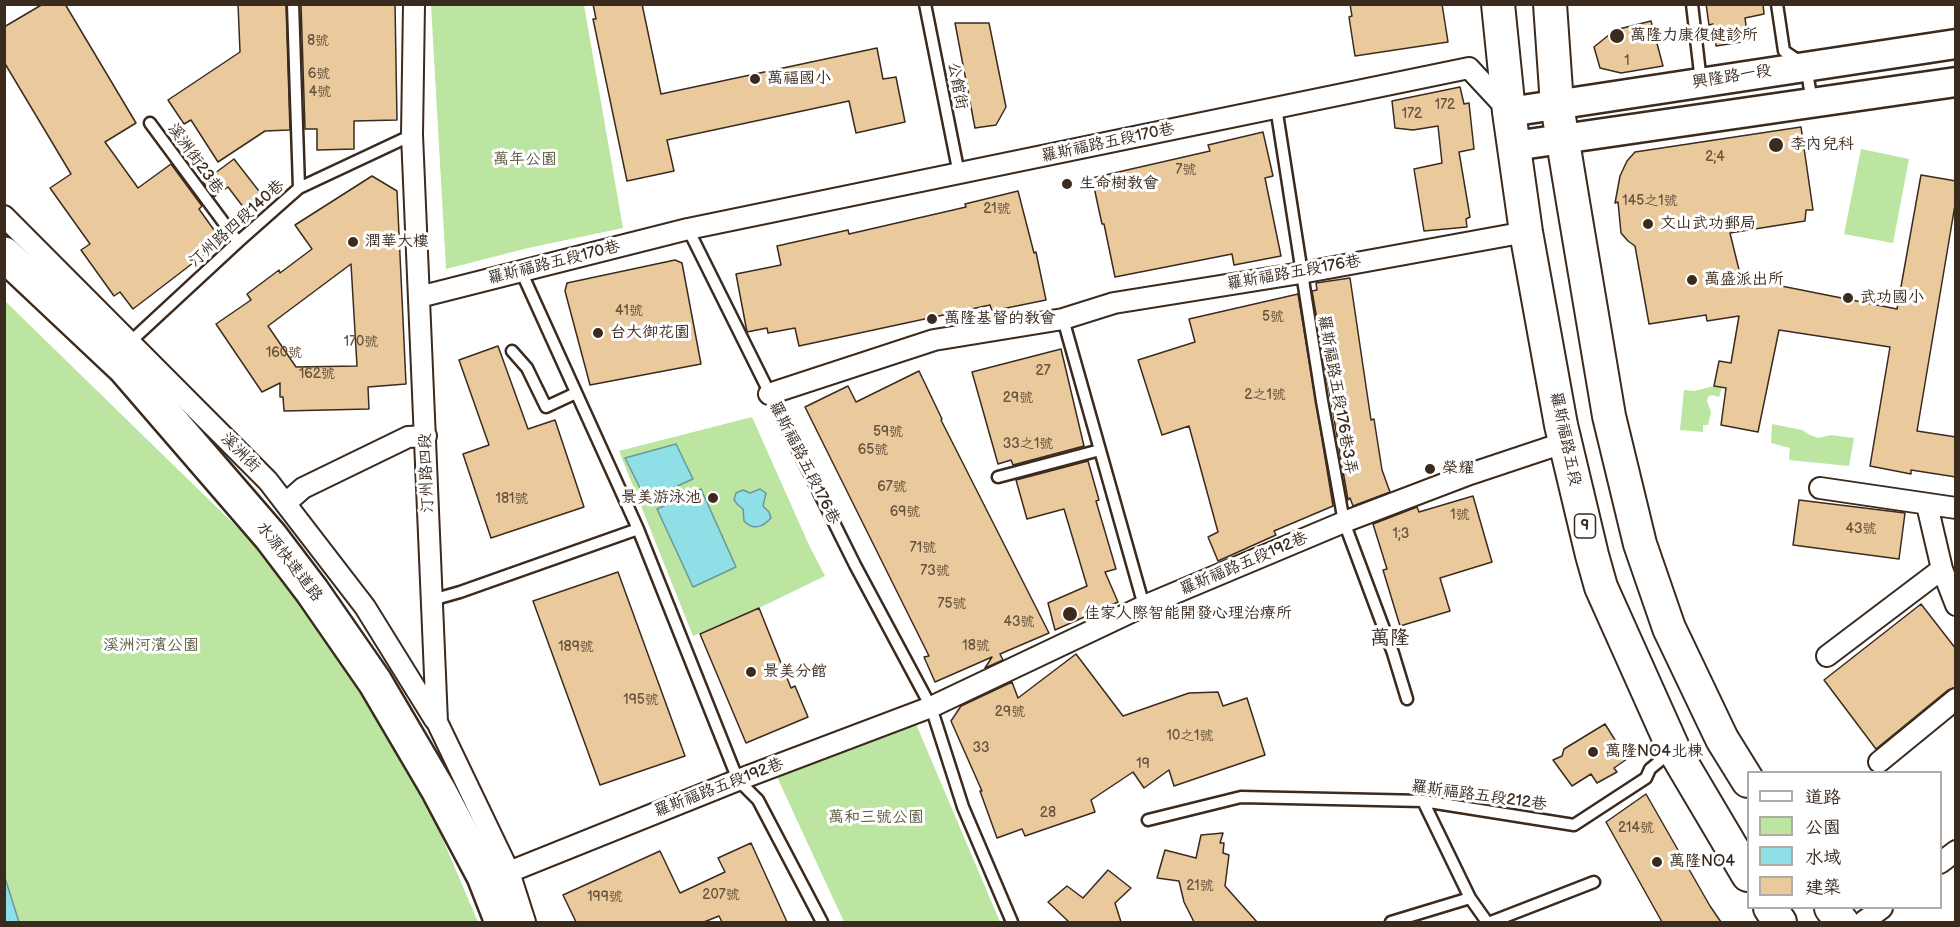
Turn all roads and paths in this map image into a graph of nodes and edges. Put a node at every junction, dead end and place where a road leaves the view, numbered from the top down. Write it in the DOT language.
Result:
graph roads {
  1 [pos="293,4"];
  2 [pos="414,4"];
  3 [pos="925,4"];
  4 [pos="1498,4"];
  5 [pos="1530,4"];
  6 [pos="1550,4"];
  7 [pos="1692,4"];
  8 [pos="1777,4"];
  9 [pos="1956,44"];
  10 [pos="1806,66"];
  11 [pos="1701,82"];
  12 [pos="1956,82"];
  13 [pos="1812,102"];
  14 [pos="1557,105"];
  15 [pos="1276,107"];
  16 [pos="1509,112"];
  17 [pos="150,123"];
  18 [pos="412,135"];
  19 [pos="1564,138"];
  20 [pos="1514,146"];
  21 [pos="959,174"];
  22 [pos="299,188"];
  23 [pos="4,216"];
  24 [pos="688,229"];
  25 [pos="1526,232"];
  26 [pos="238,242"];
  27 [pos="4,254"];
  28 [pos="4,259"];
  29 [pos="520,271"];
  30 [pos="1302,273"];
  31 [pos="419,297"];
  32 [pos="1063,319"];
  33 [pos="130,342"];
  34 [pos="512,351"];
  35 [pos="576,393"];
  36 [pos="769,394"];
  37 [pos="426,436"];
  38 [pos="1566,442"];
  39 [pos="1100,450"];
  40 [pos="998,477"];
  41 [pos="1820,488"];
  42 [pos="286,503"];
  43 [pos="1927,505"];
  44 [pos="1956,508"];
  45 [pos="1344,522"];
  46 [pos="638,529"];
  47 [pos="1942,569"];
  48 [pos="432,600"];
  49 [pos="1956,605"];
  50 [pos="1144,606"];
  51 [pos="1827,656"];
  52 [pos="1407,699"];
  53 [pos="1956,699"];
  54 [pos="931,707"];
  55 [pos="436,722"];
  56 [pos="1674,750"];
  57 [pos="1879,762"];
  58 [pos="1747,778"];
  59 [pos="738,780"];
  60 [pos="1423,801"];
  61 [pos="1148,820"];
  62 [pos="1956,851"];
  63 [pos="1942,861"];
  64 [pos="509,872"];
  65 [pos="1747,872"];
  66 [pos="1594,882"];
  67 [pos="1470,898"];
  68 [pos="1771,909"];
  69 [pos="1832,909"];
  70 [pos="1881,909"];
  71 [pos="501,922"];
  72 [pos="525,922"];
  73 [pos="822,922"];
  74 [pos="1012,922"];
  75 [pos="1391,922"];
  76 [pos="1489,922"];
  77 [pos="1780,922"];
  78 [pos="1842,922"];
  79 [pos="1863,922"];
  1 -- 22 [label="lane"];
  2 -- 18 [label="street, 汀州路四段"];
  3 -- 21 [label="lane, 公館街"];
  4 -- 16 [label="main road, 羅斯福路五段 / 9"];
  5 -- 14 [label="main road"];
  6 -- 14 [label="main road"];
  7 -- 11 [label="lane"];
  8 -- 10 [label="lane"];
  9 -- 10 [label="main road, 興隆路一段"];
  10 -- 11 [label="main road, 興隆路一段"];
  10 -- 13 [label="lane"];
  11 -- 14 [label="main road, 興隆路一段"];
  12 -- 13 [label="main road"];
  13 -- 19 [label="main road"];
  14 -- 16 [label="main road, 興隆路一段"];
  14 -- 19 [label="main road"];
  15 -- 16 [label="street, 羅斯福路五段170巷"];
  15 -- 21 [label="street, 羅斯福路五段170巷"];
  15 -- 30 [label="lane, 羅斯福路五段176巷3弄"];
  16 -- 20 [label="main road, 羅斯福路五段 / 9"];
  17 -- 26 [label="lane, 溪洲街23巷"];
  18 -- 22 [label="lane, 汀州路四段140巷"];
  18 -- 31 [label="street, 汀州路四段"];
  19 -- 20 [label="main road"];
  19 -- 58 [label="main road"];
  20 -- 25 [label="main road, 羅斯福路五段 / 9"];
  21 -- 24 [label="street, 羅斯福路五段170巷"];
  22 -- 26 [label="lane, 汀州路四段140巷"];
  23 -- 33 [label="street, 溪洲街"];
  24 -- 29 [label="street, 羅斯福路五段170巷"];
  24 -- 36 [label="lane"];
  25 -- 30 [label="street, 羅斯福路五段176巷"];
  25 -- 38 [label="main road, 羅斯福路五段 / 9"];
  26 -- 33 [label="lane, 汀州路四段140巷"];
  27 -- 71 [label="highway, 水源快速道路"];
  28 -- 71 [label="highway, 水源快速道路"];
  29 -- 31 [label="street, 羅斯福路五段170巷"];
  29 -- 35 [label="lane"];
  30 -- 32 [label="street, 羅斯福路五段176巷"];
  30 -- 45 [label="lane, 羅斯福路五段176巷3弄"];
  31 -- 37 [label="street, 汀州路四段"];
  32 -- 36 [label="street, 羅斯福路五段176巷"];
  32 -- 39 [label="lane"];
  33 -- 42 [label="street, 溪洲街"];
  34 -- 35 [label="lane"];
  35 -- 46 [label="lane"];
  36 -- 54 [label="lane, 羅斯福路五段176巷"];
  37 -- 42 [label="street"];
  37 -- 48 [label="street, 汀州路四段"];
  38 -- 45 [label="street, 羅斯福路五段192巷"];
  38 -- 56 [label="main road, 羅斯福路五段 / 9"];
  39 -- 40 [label="lane"];
  39 -- 50 [label="lane"];
  41 -- 43 [label="street"];
  42 -- 55 [label="street, 溪洲街"];
  43 -- 44 [label="street"];
  43 -- 47 [label="street"];
  45 -- 50 [label="street, 羅斯福路五段192巷"];
  45 -- 52 [label="lane, 羅斯福路五段176巷3弄"];
  46 -- 48 [label="lane"];
  46 -- 59 [label="lane"];
  47 -- 49 [label="street"];
  47 -- 51 [label="street"];
  48 -- 55 [label="street, 汀州路四段"];
  50 -- 54 [label="street, 羅斯福路五段192巷"];
  53 -- 57 [label="street"];
  54 -- 59 [label="street, 羅斯福路五段192巷"];
  54 -- 74 [label="lane"];
  55 -- 64 [label="street, 汀州路四段"];
  56 -- 60 [label="lane, 羅斯福路五段212巷"];
  56 -- 65 [label="main road, 羅斯福路五段 / 9"];
  59 -- 64 [label="street, 羅斯福路五段192巷"];
  59 -- 73 [label="lane"];
  60 -- 61 [label="lane, 羅斯福路五段212巷"];
  60 -- 67 [label="lane"];
  62 -- 63 [label="street"];
  64 -- 72 [label="street, 汀州路四段"];
  66 -- 76 [label="lane"];
  67 -- 75 [label="lane"];
  67 -- 76 [label="lane"];
  68 -- 77 [label="main road"];
  69 -- 78 [label="main road"];
  70 -- 79 [label="street"];
}
